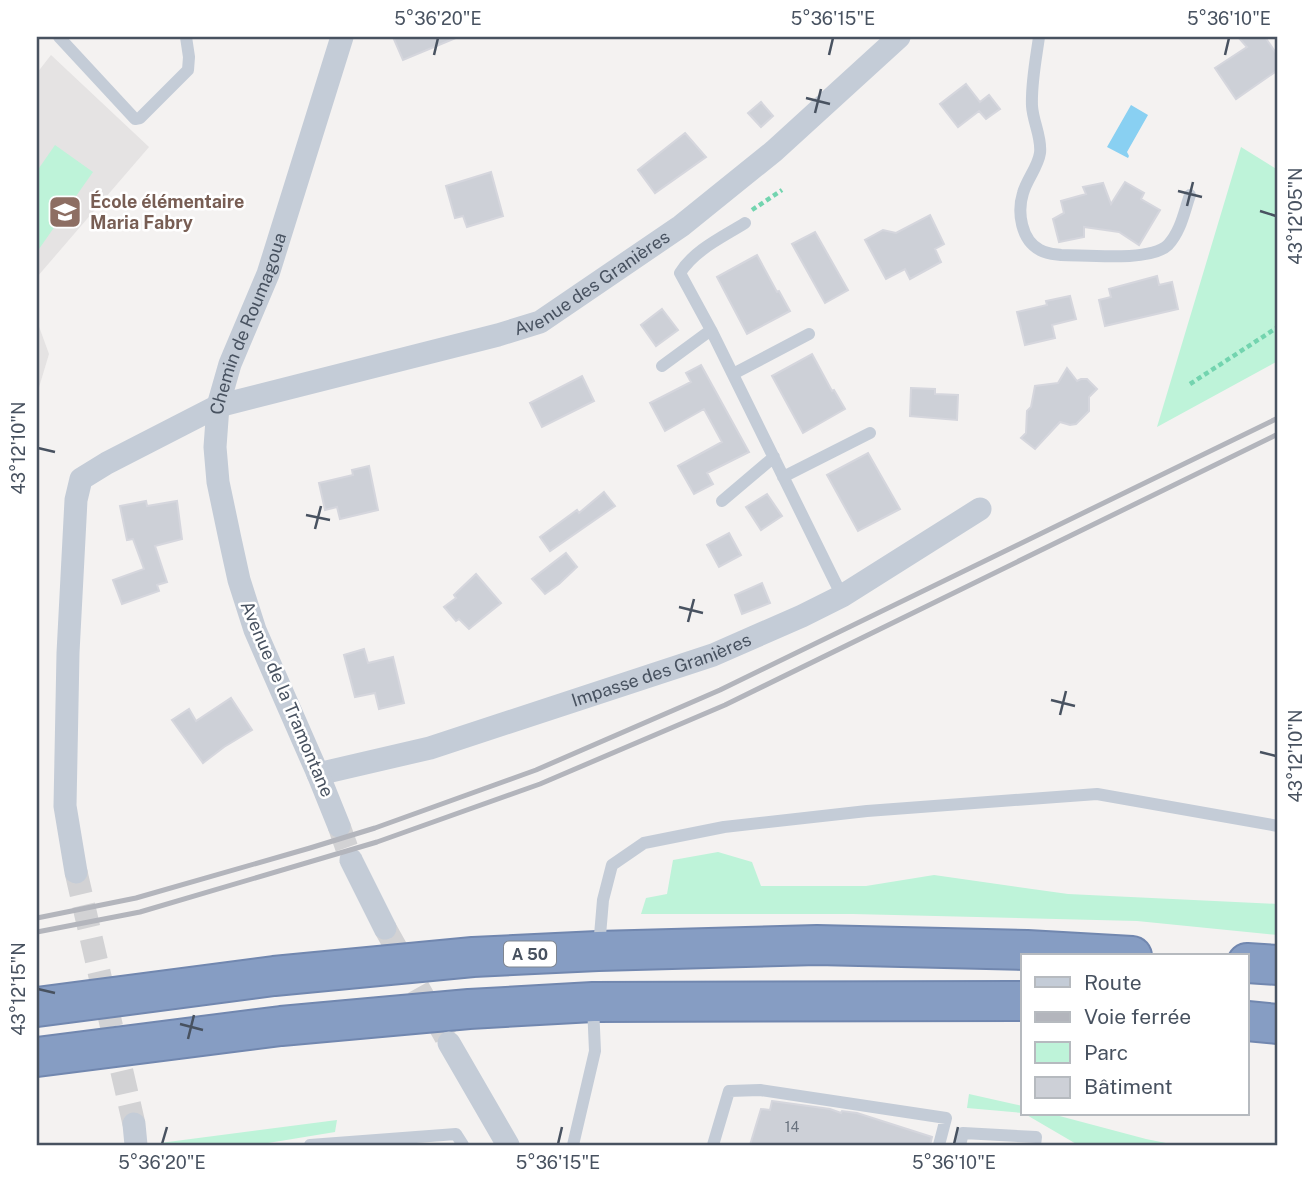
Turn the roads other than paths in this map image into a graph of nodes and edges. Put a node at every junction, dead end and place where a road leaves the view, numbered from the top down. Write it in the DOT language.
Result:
graph roads {
  1 [pos="59,37"];
  2 [pos="186,37"];
  3 [pos="342,37"];
  4 [pos="900,37"];
  5 [pos="1039,37"];
  6 [pos="1190,195"];
  7 [pos="745,223"];
  8 [pos="711,330"];
  9 [pos="809,334"];
  10 [pos="662,366"];
  11 [pos="733,374"];
  12 [pos="218,406"];
  13 [pos="870,433"];
  14 [pos="774,457"];
  15 [pos="783,477"];
  16 [pos="722,501"];
  17 [pos="980,509"];
  18 [pos="842,596"];
  19 [pos="318,774"];
  20 [pos="339,826"];
  21 [pos="1278,826"];
  22 [pos="351,860"];
  23 [pos="76,872"];
  24 [pos="385,928"];
  25 [pos="598,951"];
  26 [pos="1097,954"];
  27 [pos="1248,964"];
  28 [pos="1278,965"];
  29 [pos="1021,1001"];
  30 [pos="593,1002"];
  31 [pos="37,1006"];
  32 [pos="1248,1021"];
  33 [pos="1278,1024"];
  34 [pos="449,1043"];
  35 [pos="37,1057"];
  36 [pos="310,1145"];
  37 [pos="463,1145"];
  38 [pos="508,1145"];
  39 [pos="573,1145"];
  40 [pos="713,1145"];
  41 [pos="939,1145"];
  42 [pos="960,1145"];
  43 [pos="1034,1145"];
  1 -- 2 [label="lane"];
  3 -- 12 [label="street, Chemin de Roumagoua"];
  4 -- 12 [label="street, Avenue des Granières"];
  5 -- 6 [label="lane"];
  7 -- 8 [label="lane"];
  8 -- 10 [label="lane"];
  8 -- 11 [label="lane"];
  9 -- 11 [label="lane"];
  11 -- 14 [label="lane"];
  12 -- 19 [label="street, Avenue de la Tramontane"];
  12 -- 23 [label="street, Chemin de Roumagoua"];
  13 -- 15 [label="lane"];
  14 -- 15 [label="lane"];
  14 -- 16 [label="lane"];
  15 -- 18 [label="lane"];
  17 -- 18 [label="street, Impasse des Granières"];
  18 -- 19 [label="street, Impasse des Granières"];
  19 -- 20 [label="street, Avenue de la Tramontane"];
  21 -- 25 [label="lane"];
  22 -- 24 [label="street"];
  25 -- 26 [label="highway, A 50"];
  25 -- 31 [label="highway, A 50"];
  27 -- 28 [label="highway"];
  29 -- 30 [label="highway"];
  30 -- 35 [label="highway"];
  30 -- 39 [label="lane"];
  32 -- 33 [label="highway"];
  34 -- 38 [label="street"];
  36 -- 37 [label="lane"];
  40 -- 41 [label="lane"];
  42 -- 43 [label="lane"];
}
